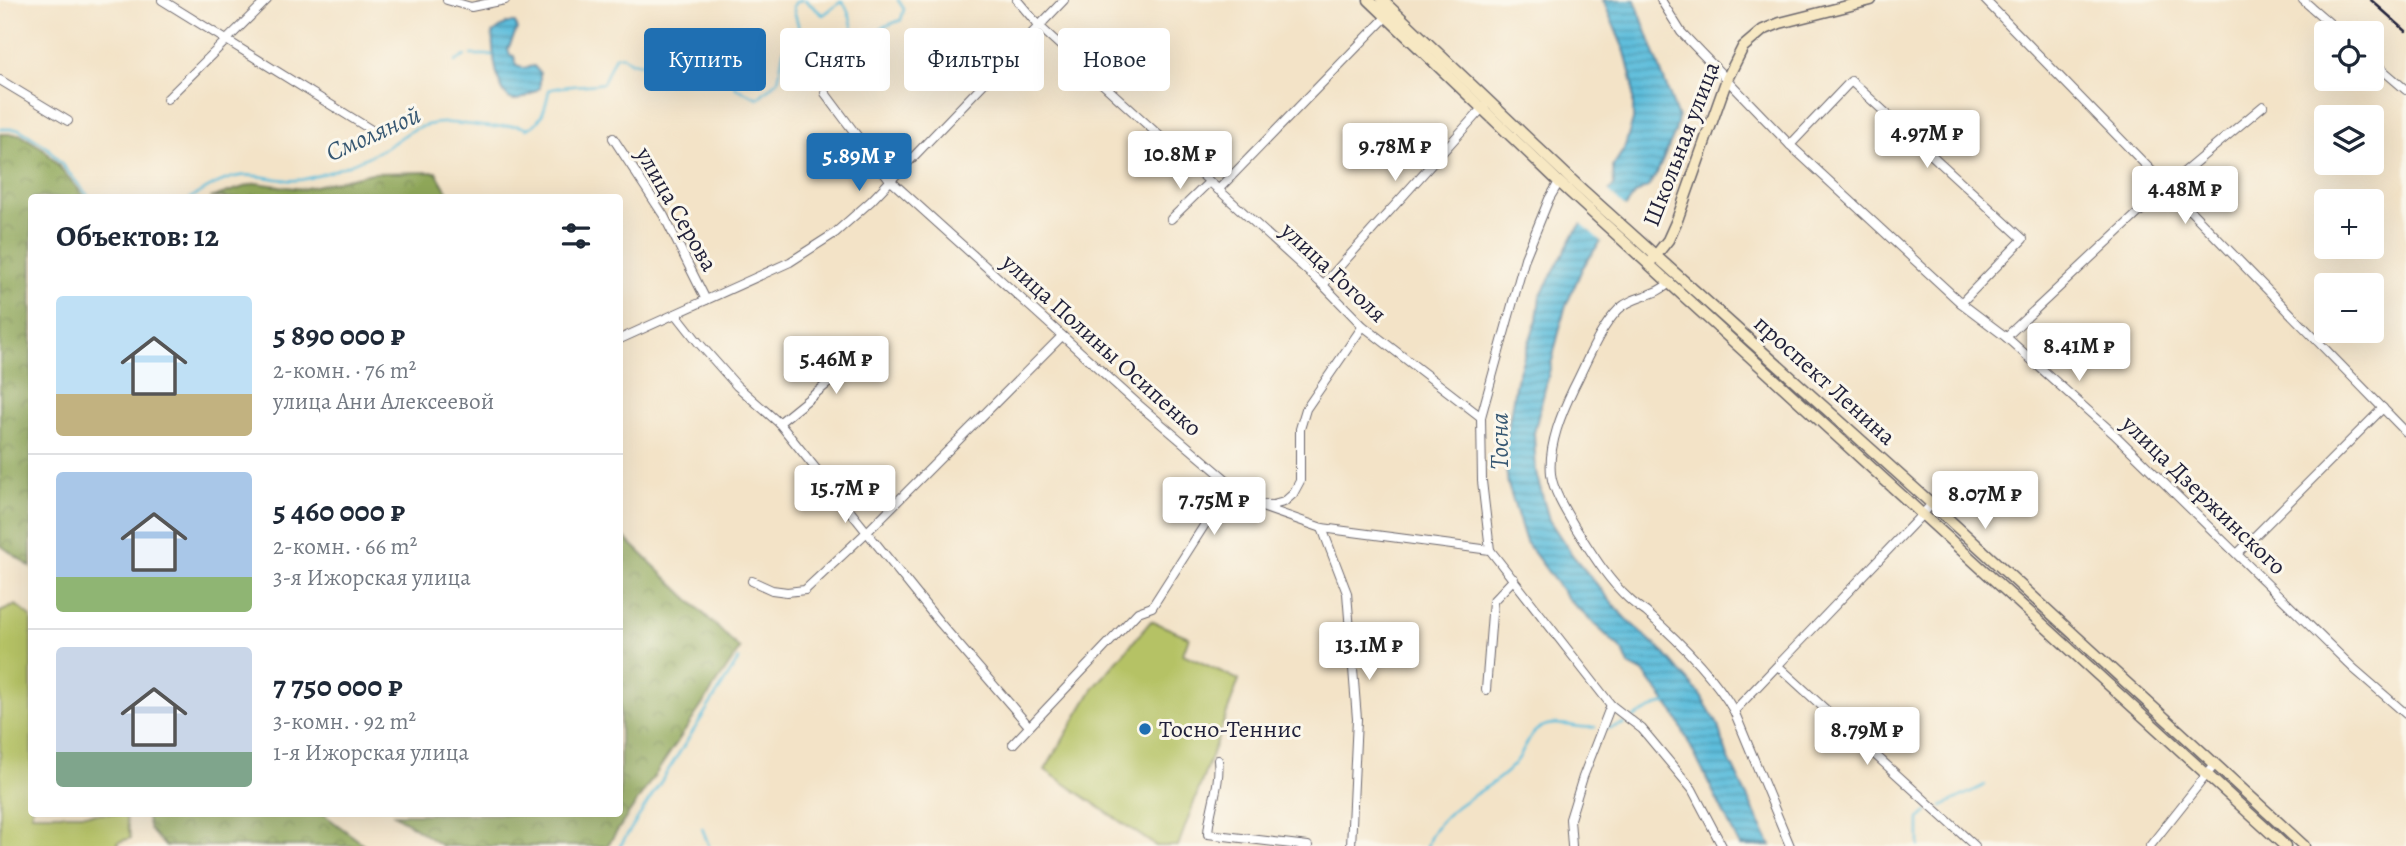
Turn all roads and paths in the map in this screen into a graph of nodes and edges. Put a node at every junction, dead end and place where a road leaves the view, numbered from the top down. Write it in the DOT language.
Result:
graph roads {
  1 [pos="162,0"];
  2 [pos="267,0"];
  3 [pos="447,0"];
  4 [pos="505,0"];
  5 [pos="1017,0"];
  6 [pos="1064,0"];
  7 [pos="1369,0"];
  8 [pos="1382,0"];
  9 [pos="1661,0"];
  10 [pos="1871,0"];
  11 [pos="1985,0"];
  12 [pos="2302,0"];
  13 [pos="1390,13"];
  14 [pos="2327,21"];
  15 [pos="1039,26"];
  16 [pos="228,41"];
  17 [pos="2384,71"];
  18 [pos="1727,79"];
  19 [pos="0,80"];
  20 [pos="2406,90"];
  21 [pos="825,93"];
  22 [pos="167,99"];
  23 [pos="1486,104"];
  24 [pos="2263,106"];
  25 [pos="68,121"];
  26 [pos="381,136"];
  27 [pos="613,138"];
  28 [pos="1790,145"];
  29 [pos="890,180"];
  30 [pos="1559,182"];
  31 [pos="1208,183"];
  32 [pos="2166,187"];
  33 [pos="1574,188"];
  34 [pos="1218,190"];
  35 [pos="1171,219"];
  36 [pos="1653,260"];
  37 [pos="1670,282"];
  38 [pos="1323,285"];
  39 [pos="706,300"];
  40 [pos="1961,303"];
  41 [pos="676,314"];
  42 [pos="1363,326"];
  43 [pos="623,336"];
  44 [pos="1062,336"];
  45 [pos="2006,337"];
  46 [pos="874,346"];
  47 [pos="2383,408"];
  48 [pos="1481,417"];
  49 [pos="779,423"];
  50 [pos="2406,432"];
  51 [pos="1932,504"];
  52 [pos="1256,505"];
  53 [pos="1923,514"];
  54 [pos="1322,528"];
  55 [pos="867,531"];
  56 [pos="1490,550"];
  57 [pos="2236,554"];
  58 [pos="1514,579"];
  59 [pos="751,581"];
  60 [pos="1779,666"];
  61 [pos="1486,690"];
  62 [pos="1611,705"];
  63 [pos="1734,711"];
  64 [pos="2406,714"];
  65 [pos="1028,725"];
  66 [pos="1013,744"];
  67 [pos="1218,760"];
  68 [pos="2215,765"];
  69 [pos="2207,775"];
  70 [pos="1308,846"];
  71 [pos="1351,846"];
  72 [pos="1572,846"];
  73 [pos="1722,846"];
  74 [pos="1790,846"];
  75 [pos="1975,846"];
  76 [pos="2150,846"];
  77 [pos="2285,846"];
  78 [pos="2304,846"];
  1 -- 16 [label="street"];
  2 -- 16 [label="street"];
  3 -- 4 [label="street"];
  5 -- 15 [label="street, улица Гоголя"];
  6 -- 15 [label="street"];
  7 -- 13 [label="main road, проспект Ленина"];
  8 -- 13 [label="main road, проспект Ленина"];
  9 -- 18 [label="street, улица Дзержинского"];
  10 -- 18 [label="main road, Школьная улица"];
  11 -- 32 [label="street"];
  12 -- 14 [label="street"];
  13 -- 23 [label="main road, проспект Ленина"];
  13 -- 34 [label="street"];
  15 -- 29 [label="street"];
  15 -- 31 [label="street, улица Гоголя"];
  16 -- 22 [label="street"];
  16 -- 26 [label="street"];
  17 -- 20 [label="street"];
  18 -- 28 [label="street, улица Дзержинского"];
  18 -- 36 [label="main road, Школьная улица"];
  19 -- 25 [label="street"];
  21 -- 29 [label="street, улица Полины Осипенко"];
  23 -- 30 [label="main road, проспект Ленина"];
  23 -- 33 [label="main road, проспект Ленина"];
  23 -- 38 [label="street"];
  24 -- 32 [label="street"];
  27 -- 39 [label="street, улица Серова"];
  28 -- 40 [label="street, улица Дзержинского"];
  28 -- 40 [label="street"];
  29 -- 39 [label="street"];
  29 -- 44 [label="street, улица Полины Осипенко"];
  30 -- 33 [label="main road, проспект Ленина"];
  30 -- 48 [label="street"];
  31 -- 34 [label="street, улица Гоголя"];
  31 -- 35 [label="street"];
  32 -- 45 [label="street"];
  32 -- 47 [label="street"];
  33 -- 36 [label="main road, проспект Ленина"];
  34 -- 38 [label="street, улица Гоголя"];
  36 -- 37 [label="main road, проспект Ленина"];
  36 -- 51 [label="main road, проспект Ленина"];
  37 -- 53 [label="main road, проспект Ленина"];
  37 -- 63 [label="street"];
  38 -- 42 [label="street, улица Гоголя"];
  39 -- 41 [label="street"];
  40 -- 45 [label="street, улица Дзержинского"];
  41 -- 43 [label="street"];
  41 -- 49 [label="street"];
  42 -- 48 [label="street, улица Гоголя"];
  42 -- 52 [label="street"];
  44 -- 52 [label="street, улица Полины Осипенко"];
  44 -- 55 [label="street"];
  45 -- 57 [label="street, улица Дзержинского"];
  46 -- 49 [label="street"];
  47 -- 50 [label="street"];
  47 -- 57 [label="street"];
  48 -- 56 [label="street"];
  49 -- 55 [label="street"];
  51 -- 53 [label="street"];
  51 -- 68 [label="main road, проспект Ленина"];
  52 -- 54 [label="street, улица Полины Осипенко"];
  52 -- 65 [label="street"];
  53 -- 60 [label="street"];
  53 -- 69 [label="main road, проспект Ленина"];
  54 -- 56 [label="street, улица Полины Осипенко"];
  54 -- 71 [label="street"];
  55 -- 59 [label="street"];
  55 -- 65 [label="street"];
  56 -- 58 [label="street"];
  57 -- 64 [label="street, улица Дзержинского"];
  58 -- 61 [label="street"];
  58 -- 62 [label="street"];
  60 -- 63 [label="street"];
  60 -- 75 [label="street"];
  62 -- 72 [label="street"];
  62 -- 73 [label="street"];
  63 -- 74 [label="street"];
  65 -- 66 [label="street"];
  67 -- 70 [label="street"];
  68 -- 69 [label="street"];
  68 -- 78 [label="main road, проспект Ленина"];
  69 -- 76 [label="street"];
  69 -- 77 [label="main road, проспект Ленина"];
}
